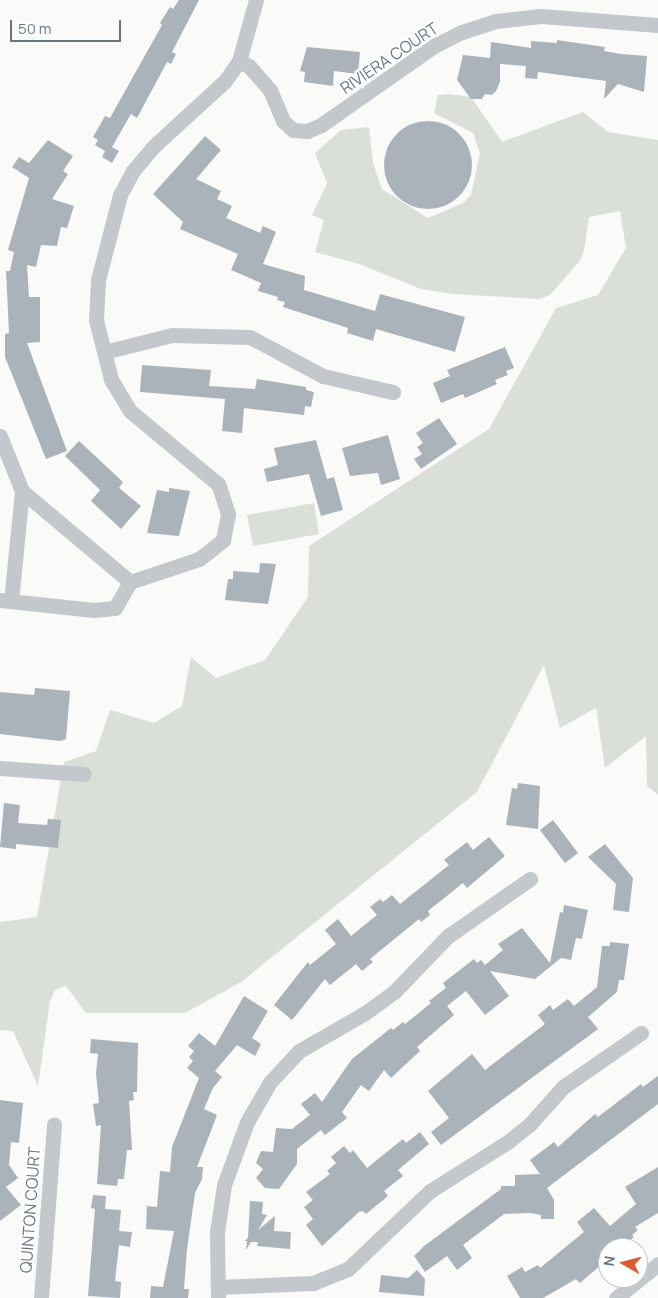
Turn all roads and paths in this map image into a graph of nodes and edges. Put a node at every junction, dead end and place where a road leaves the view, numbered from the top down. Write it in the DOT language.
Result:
graph roads {
  1 [pos="256,0"];
  2 [pos="658,25"];
  3 [pos="239,61"];
  4 [pos="104,352"];
  5 [pos="393,392"];
  6 [pos="0,436"];
  7 [pos="22,491"];
  8 [pos="130,582"];
  9 [pos="6,600"];
  10 [pos="0,768"];
  11 [pos="84,774"];
  12 [pos="530,879"];
  13 [pos="641,1033"];
  14 [pos="54,1124"];
  15 [pos="658,1264"];
  16 [pos="218,1293"];
  17 [pos="41,1298"];
  18 [pos="616,1298"];
  1 -- 3 [label="street"];
  2 -- 3 [label="street, RIVIERA COURT"];
  3 -- 4 [label="street"];
  4 -- 5 [label="street"];
  4 -- 8 [label="street"];
  6 -- 7 [label="street"];
  7 -- 8 [label="street"];
  7 -- 9 [label="street"];
  8 -- 9 [label="street"];
  10 -- 11 [label="street"];
  12 -- 16 [label="street"];
  13 -- 16 [label="street"];
  14 -- 17 [label="street, QUINTON COURT"];
  15 -- 18 [label="street"];
}
